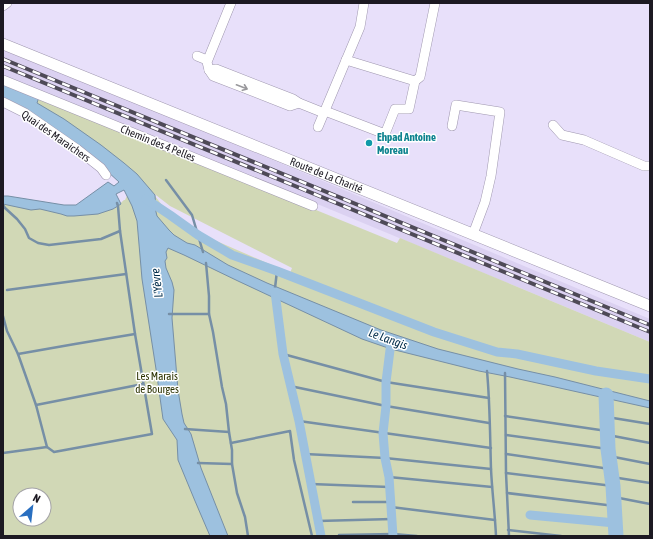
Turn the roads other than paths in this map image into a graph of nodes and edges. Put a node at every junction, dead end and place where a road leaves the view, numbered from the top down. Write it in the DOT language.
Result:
graph roads {
  1 [pos="7,3"];
  2 [pos="231,3"];
  3 [pos="364,3"];
  4 [pos="435,3"];
  5 [pos="3,6"];
  6 [pos="3,44"];
  7 [pos="197,56"];
  8 [pos="346,60"];
  9 [pos="208,65"];
  10 [pos="3,80"];
  11 [pos="415,81"];
  12 [pos="3,102"];
  13 [pos="325,112"];
  14 [pos="553,125"];
  15 [pos="452,126"];
  16 [pos="318,127"];
  17 [pos="650,166"];
  18 [pos="106,175"];
  19 [pos="313,206"];
  20 [pos="473,234"];
  21 [pos="650,306"];
  1 -- 5 [label="street"];
  2 -- 9 [label="street"];
  3 -- 8 [label="street"];
  4 -- 11 [label="street"];
  6 -- 20 [label="main road, Route de La Charité"];
  7 -- 9 [label="street"];
  8 -- 11 [label="street"];
  8 -- 13 [label="street"];
  9 -- 13 [label="street"];
  10 -- 19 [label="street, Chemin des 4 Pelles"];
  11 -- 13 [label="street"];
  12 -- 18 [label="street, Quai des Maraichers"];
  13 -- 16 [label="street"];
  14 -- 17 [label="street"];
  15 -- 20 [label="street"];
  20 -- 21 [label="main road, Route de La Charité"];
}
